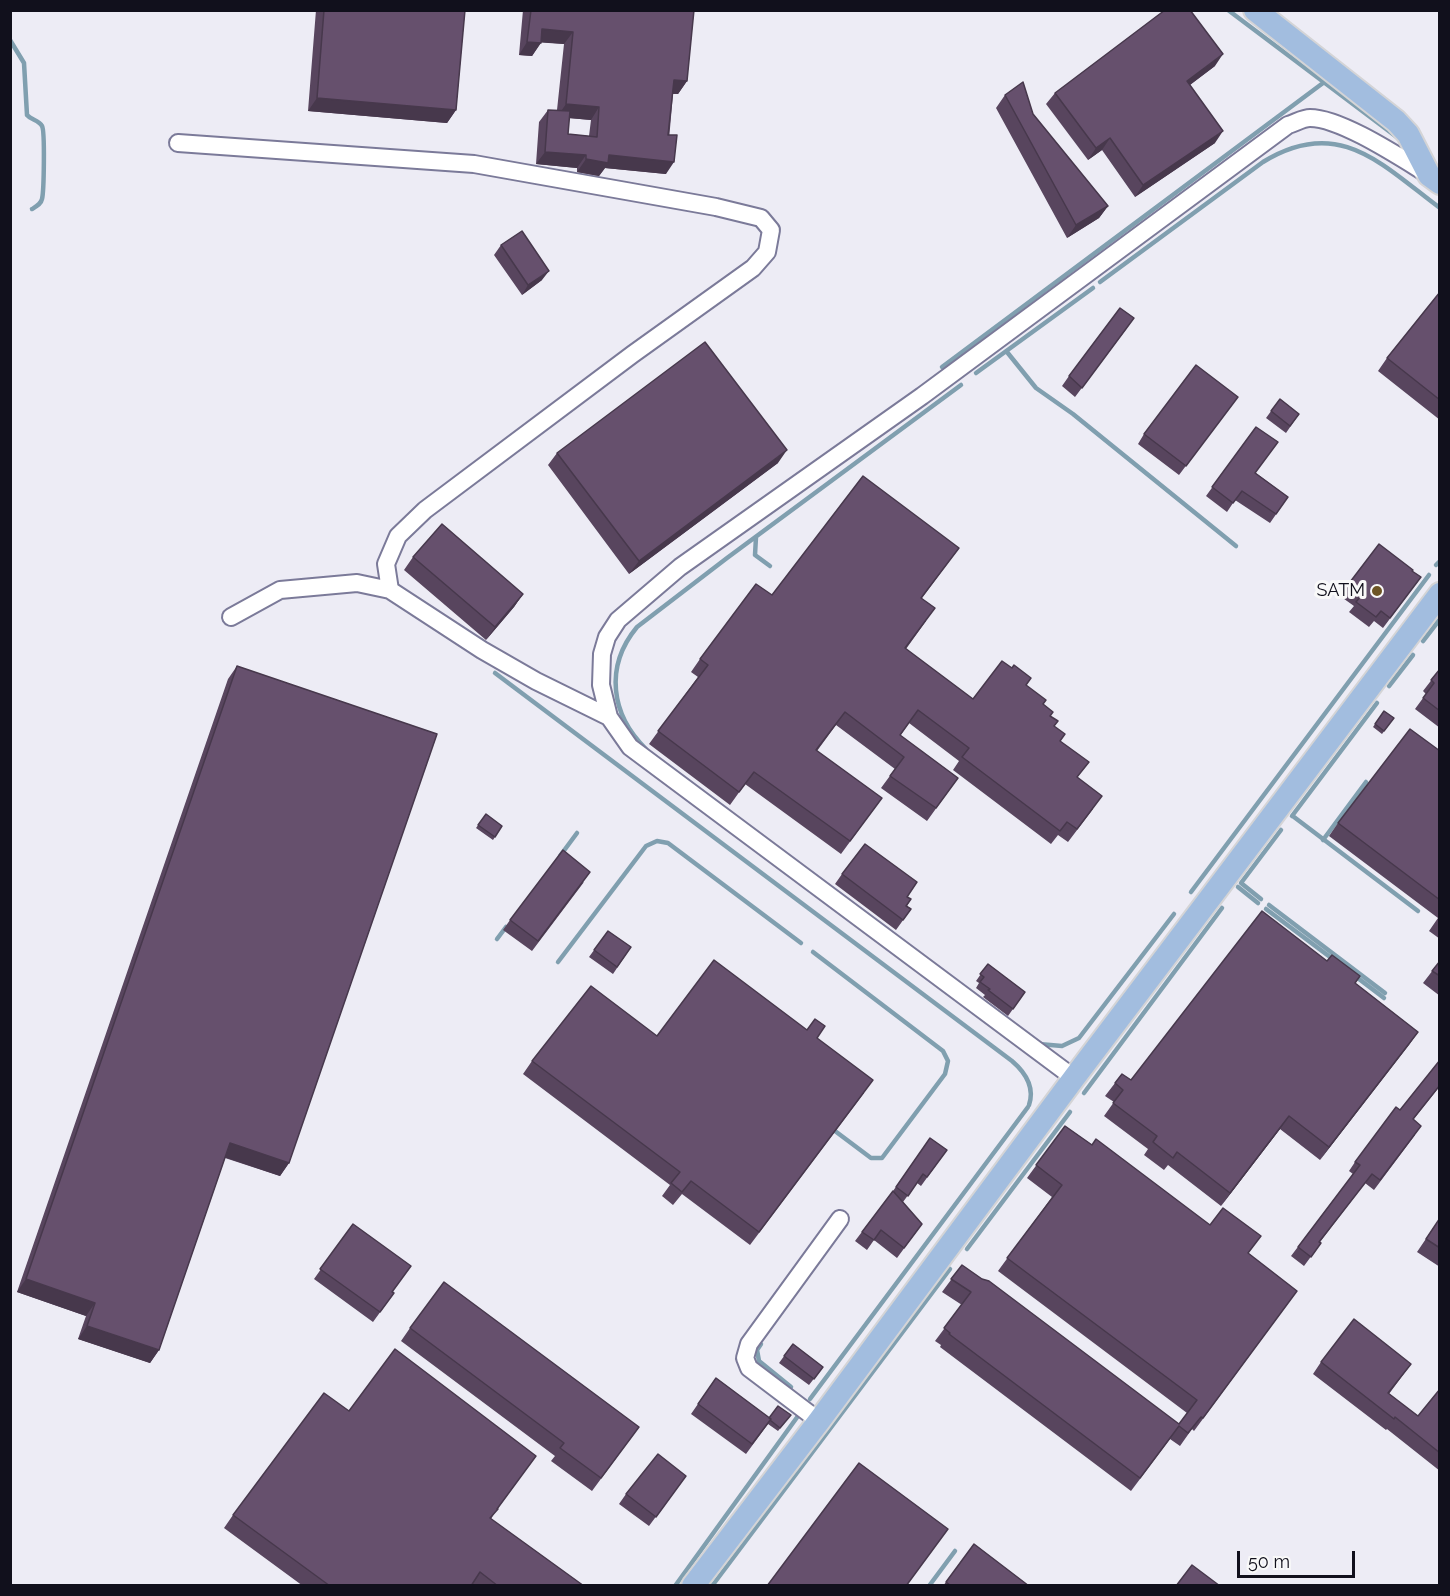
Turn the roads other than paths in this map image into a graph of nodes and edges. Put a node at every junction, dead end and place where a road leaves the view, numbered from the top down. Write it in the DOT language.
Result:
graph roads {
  1 [pos="1255,10"];
  2 [pos="178,143"];
  3 [pos="1434,179"];
  4 [pos="390,590"];
  5 [pos="1440,594"];
  6 [pos="231,617"];
  7 [pos="609,717"];
  8 [pos="1074,1078"];
  9 [pos="840,1218"];
  10 [pos="819,1421"];
  11 [pos="693,1586"];
  1 -- 3 [label="main road"];
  2 -- 4 [label="street"];
  3 -- 7 [label="street"];
  4 -- 6 [label="street"];
  4 -- 7 [label="street"];
  5 -- 8 [label="main road"];
  7 -- 8 [label="street"];
  8 -- 10 [label="main road"];
  9 -- 10 [label="street"];
  10 -- 11 [label="main road"];
}
